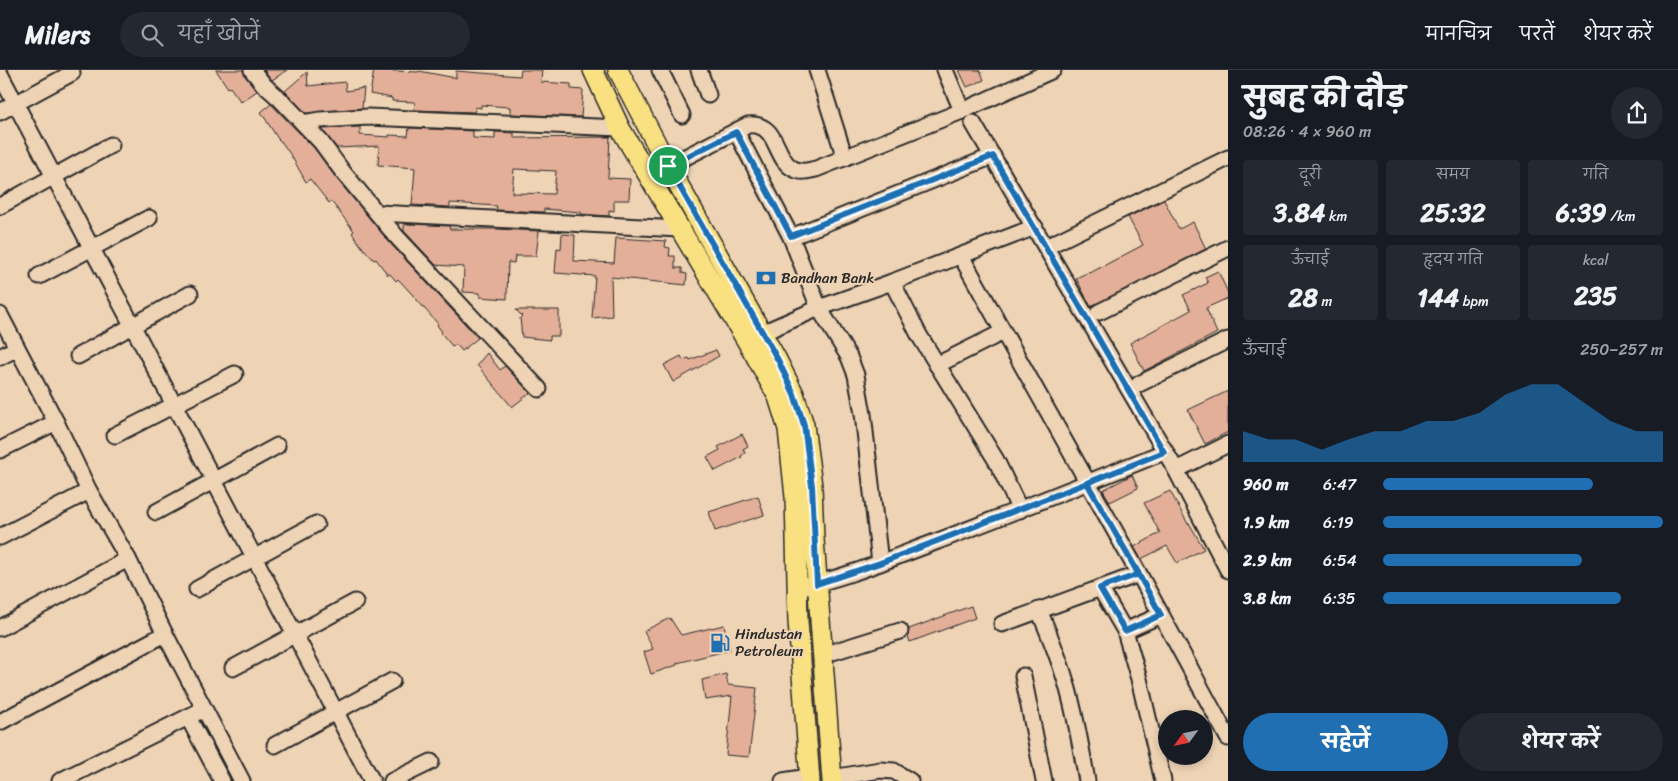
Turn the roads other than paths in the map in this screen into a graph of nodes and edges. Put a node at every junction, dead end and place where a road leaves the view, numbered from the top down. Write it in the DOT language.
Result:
graph roads {
  1 [pos="252,70"];
  2 [pos="593,70"];
  3 [pos="618,70"];
  4 [pos="660,70"];
  5 [pos="699,70"];
  6 [pos="817,70"];
  7 [pos="945,70"];
  8 [pos="1053,70"];
  9 [pos="72,73"];
  10 [pos="0,74"];
  11 [pos="708,95"];
  12 [pos="15,104"];
  13 [pos="962,111"];
  14 [pos="0,112"];
  15 [pos="682,115"];
  16 [pos="303,123"];
  17 [pos="973,123"];
  18 [pos="620,128"];
  19 [pos="736,132"];
  20 [pos="111,145"];
  21 [pos="993,156"];
  22 [pos="845,158"];
  23 [pos="1228,158"];
  24 [pos="668,166"];
  25 [pos="54,176"];
  26 [pos="0,206"];
  27 [pos="378,213"];
  28 [pos="149,218"];
  29 [pos="1035,228"];
  30 [pos="679,229"];
  31 [pos="791,236"];
  32 [pos="1046,247"];
  33 [pos="92,248"];
  34 [pos="1228,248"];
  35 [pos="961,256"];
  36 [pos="39,276"];
  37 [pos="892,282"];
  38 [pos="190,294"];
  39 [pos="819,308"];
  40 [pos="1099,312"];
  41 [pos="0,315"];
  42 [pos="132,326"];
  43 [pos="1003,332"];
  44 [pos="762,333"];
  45 [pos="1228,340"];
  46 [pos="17,348"];
  47 [pos="78,356"];
  48 [pos="0,357"];
  49 [pos="937,365"];
  50 [pos="235,374"];
  51 [pos="1139,384"];
  52 [pos="539,389"];
  53 [pos="174,405"];
  54 [pos="56,422"];
  55 [pos="115,435"];
  56 [pos="1228,444"];
  57 [pos="277,446"];
  58 [pos="0,450"];
  59 [pos="1164,452"];
  60 [pos="1176,470"];
  61 [pos="213,480"];
  62 [pos="1087,483"];
  63 [pos="89,491"];
  64 [pos="1020,510"];
  65 [pos="156,512"];
  66 [pos="316,524"];
  67 [pos="1,535"];
  68 [pos="254,558"];
  69 [pos="128,559"];
  70 [pos="880,563"];
  71 [pos="1228,570"];
  72 [pos="1139,574"];
  73 [pos="817,584"];
  74 [pos="798,588"];
  75 [pos="1100,588"];
  76 [pos="197,589"];
  77 [pos="355,602"];
  78 [pos="1039,610"];
  79 [pos="1161,615"];
  80 [pos="1002,624"];
  81 [pos="0,628"];
  82 [pos="900,631"];
  83 [pos="1125,631"];
  84 [pos="165,634"];
  85 [pos="294,634"];
  86 [pos="823,655"];
  87 [pos="233,668"];
  88 [pos="1023,676"];
  89 [pos="392,681"];
  90 [pos="204,709"];
  91 [pos="335,712"];
  92 [pos="188,717"];
  93 [pos="0,722"];
  94 [pos="1228,738"];
  95 [pos="275,745"];
  96 [pos="430,762"];
  97 [pos="809,779"];
  98 [pos="832,779"];
  99 [pos="60,781"];
  100 [pos="222,781"];
  101 [pos="242,781"];
  102 [pos="372,781"];
  103 [pos="392,781"];
  104 [pos="783,781"];
  105 [pos="910,781"];
  106 [pos="1044,781"];
  107 [pos="1087,781"];
  108 [pos="1163,781"];
  1 -- 16 [label="street"];
  2 -- 18 [label="main road"];
  3 -- 24 [label="main road"];
  4 -- 15 [label="street"];
  5 -- 11 [label="street"];
  6 -- 22 [label="street"];
  7 -- 13 [label="street"];
  8 -- 13 [label="street"];
  9 -- 12 [label="street"];
  10 -- 12 [label="street"];
  12 -- 14 [label="street"];
  12 -- 25 [label="street"];
  13 -- 22 [label="street"];
  16 -- 18 [label="street"];
  16 -- 27 [label="street"];
  17 -- 21 [label="street"];
  18 -- 30 [label="main road"];
  19 -- 22 [label="street"];
  19 -- 24 [label="street"];
  19 -- 31 [label="street"];
  20 -- 25 [label="street"];
  21 -- 29 [label="street"];
  21 -- 31 [label="street"];
  23 -- 32 [label="street"];
  24 -- 44 [label="main road"];
  25 -- 26 [label="street"];
  25 -- 33 [label="street"];
  27 -- 30 [label="street"];
  27 -- 52 [label="street"];
  28 -- 33 [label="street"];
  29 -- 32 [label="street"];
  29 -- 35 [label="street"];
  30 -- 74 [label="main road"];
  31 -- 39 [label="street"];
  32 -- 59 [label="street"];
  33 -- 36 [label="street"];
  33 -- 42 [label="street"];
  34 -- 40 [label="street"];
  35 -- 37 [label="street"];
  35 -- 43 [label="street"];
  37 -- 39 [label="street"];
  37 -- 49 [label="street"];
  38 -- 42 [label="street"];
  39 -- 44 [label="street"];
  39 -- 70 [label="street"];
  41 -- 46 [label="street"];
  42 -- 47 [label="street"];
  42 -- 53 [label="street"];
  43 -- 49 [label="street"];
  43 -- 62 [label="street"];
  44 -- 73 [label="main road"];
  45 -- 51 [label="street"];
  46 -- 48 [label="street"];
  46 -- 54 [label="street"];
  49 -- 64 [label="street"];
  50 -- 53 [label="street"];
  53 -- 55 [label="street"];
  53 -- 61 [label="street"];
  54 -- 58 [label="street"];
  54 -- 63 [label="street"];
  56 -- 60 [label="street"];
  57 -- 61 [label="street"];
  59 -- 60 [label="street"];
  59 -- 62 [label="street"];
  60 -- 71 [label="street"];
  61 -- 65 [label="street"];
  61 -- 68 [label="street"];
  62 -- 64 [label="street"];
  62 -- 72 [label="street"];
  63 -- 67 [label="street"];
  63 -- 69 [label="street"];
  64 -- 70 [label="street"];
  66 -- 68 [label="street"];
  68 -- 76 [label="street"];
  68 -- 85 [label="street"];
  69 -- 81 [label="street"];
  69 -- 84 [label="street"];
  70 -- 73 [label="street"];
  72 -- 75 [label="street"];
  72 -- 79 [label="street"];
  73 -- 74 [label="street"];
  73 -- 86 [label="main road"];
  74 -- 97 [label="main road"];
  75 -- 78 [label="street"];
  75 -- 83 [label="street"];
  77 -- 85 [label="street"];
  78 -- 80 [label="street"];
  78 -- 107 [label="street"];
  79 -- 83 [label="street"];
  79 -- 94 [label="street"];
  82 -- 86 [label="street"];
  83 -- 108 [label="street"];
  84 -- 90 [label="street"];
  84 -- 93 [label="street"];
  85 -- 87 [label="street"];
  85 -- 91 [label="street"];
  86 -- 98 [label="main road"];
  88 -- 106 [label="street"];
  89 -- 91 [label="street"];
  90 -- 92 [label="street"];
  90 -- 101 [label="street"];
  91 -- 95 [label="street"];
  91 -- 102 [label="street"];
  92 -- 99 [label="street"];
  92 -- 100 [label="street"];
  96 -- 103 [label="street"];
  97 -- 104 [label="street"];
  98 -- 105 [label="street"];
}
